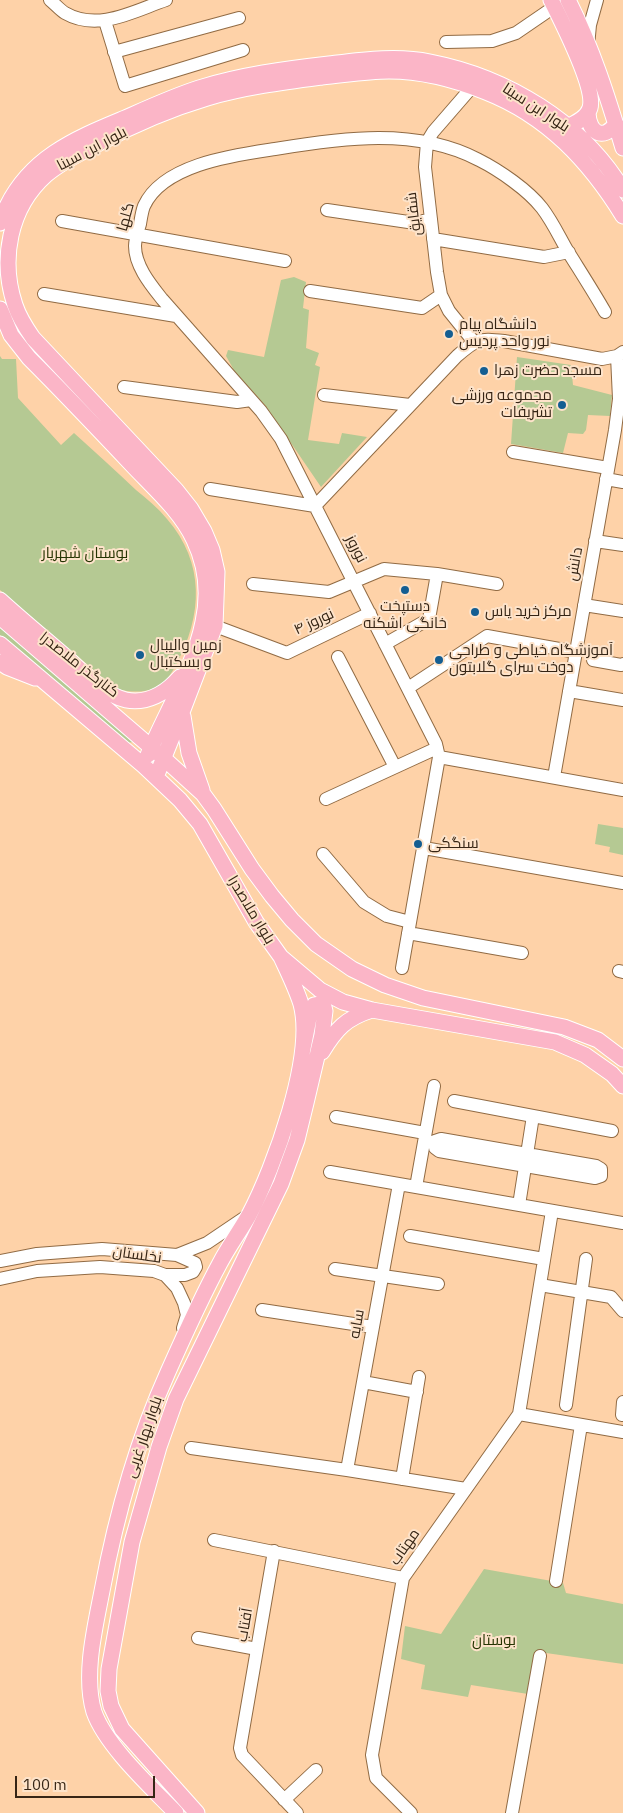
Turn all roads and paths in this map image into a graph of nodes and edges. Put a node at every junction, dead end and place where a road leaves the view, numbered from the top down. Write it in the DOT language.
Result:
graph roads {
  1 [pos="50,0"];
  2 [pos="166,0"];
  3 [pos="568,0"];
  4 [pos="597,0"];
  5 [pos="553,4"];
  6 [pos="239,18"];
  7 [pos="105,21"];
  8 [pos="446,42"];
  9 [pos="588,46"];
  10 [pos="243,50"];
  11 [pos="114,52"];
  12 [pos="472,87"];
  13 [pos="588,114"];
  14 [pos="616,124"];
  15 [pos="564,132"];
  16 [pos="426,142"];
  17 [pos="623,148"];
  18 [pos="623,190"];
  19 [pos="327,210"];
  20 [pos="623,216"];
  21 [pos="431,219"];
  22 [pos="62,221"];
  23 [pos="0,223"];
  24 [pos="138,233"];
  25 [pos="433,239"];
  26 [pos="569,252"];
  27 [pos="285,261"];
  28 [pos="310,291"];
  29 [pos="44,294"];
  30 [pos="441,295"];
  31 [pos="0,309"];
  32 [pos="605,312"];
  33 [pos="176,316"];
  34 [pos="474,342"];
  35 [pos="620,354"];
  36 [pos="124,387"];
  37 [pos="324,395"];
  38 [pos="251,400"];
  39 [pos="410,406"];
  40 [pos="513,452"];
  41 [pos="607,474"];
  42 [pos="623,482"];
  43 [pos="210,489"];
  44 [pos="315,506"];
  45 [pos="595,541"];
  46 [pos="623,545"];
  47 [pos="437,574"];
  48 [pos="354,582"];
  49 [pos="253,584"];
  50 [pos="497,584"];
  51 [pos="0,600"];
  52 [pos="584,605"];
  53 [pos="623,611"];
  54 [pos="370,613"];
  55 [pos="0,618"];
  56 [pos="209,623"];
  57 [pos="0,644"];
  58 [pos="385,644"];
  59 [pos="48,650"];
  60 [pos="576,652"];
  61 [pos="338,657"];
  62 [pos="593,660"];
  63 [pos="0,662"];
  64 [pos="623,664"];
  65 [pos="187,668"];
  66 [pos="46,683"];
  67 [pos="408,688"];
  68 [pos="569,690"];
  69 [pos="623,700"];
  70 [pos="181,716"];
  71 [pos="157,732"];
  72 [pos="172,737"];
  73 [pos="151,747"];
  74 [pos="438,753"];
  75 [pos="164,758"];
  76 [pos="144,766"];
  77 [pos="395,767"];
  78 [pos="156,777"];
  79 [pos="554,777"];
  80 [pos="623,790"];
  81 [pos="203,794"];
  82 [pos="326,799"];
  83 [pos="424,848"];
  84 [pos="323,854"];
  85 [pos="623,883"];
  86 [pos="409,928"];
  87 [pos="522,953"];
  88 [pos="281,957"];
  89 [pos="402,968"];
  90 [pos="372,1010"];
  91 [pos="307,1056"];
  92 [pos="623,1059"];
  93 [pos="434,1086"];
  94 [pos="623,1086"];
  95 [pos="454,1100"];
  96 [pos="533,1116"];
  97 [pos="336,1117"];
  98 [pos="612,1131"];
  99 [pos="425,1133"];
  100 [pos="526,1160"];
  101 [pos="330,1172"];
  102 [pos="399,1184"];
  103 [pos="416,1187"];
  104 [pos="518,1205"];
  105 [pos="552,1211"];
  106 [pos="249,1214"];
  107 [pos="623,1223"];
  108 [pos="410,1236"];
  109 [pos="177,1254"];
  110 [pos="586,1258"];
  111 [pos="1,1260"];
  112 [pos="544,1260"];
  113 [pos="335,1269"];
  114 [pos="165,1275"];
  115 [pos="382,1276"];
  116 [pos="0,1279"];
  117 [pos="438,1284"];
  118 [pos="540,1285"];
  119 [pos="582,1292"];
  120 [pos="262,1310"];
  121 [pos="623,1311"];
  122 [pos="373,1327"];
  123 [pos="168,1371"];
  124 [pos="419,1377"];
  125 [pos="363,1382"];
  126 [pos="417,1392"];
  127 [pos="566,1405"];
  128 [pos="519,1414"];
  129 [pos="581,1425"];
  130 [pos="623,1432"];
  131 [pos="191,1448"];
  132 [pos="348,1470"];
  133 [pos="402,1479"];
  134 [pos="466,1490"];
  135 [pos="214,1540"];
  136 [pos="274,1551"];
  137 [pos="403,1578"];
  138 [pos="556,1581"];
  139 [pos="198,1638"];
  140 [pos="257,1649"];
  141 [pos="540,1656"];
  142 [pos="316,1770"];
  143 [pos="284,1800"];
  144 [pos="176,1813"];
  145 [pos="197,1813"];
  146 [pos="297,1813"];
  147 [pos="411,1813"];
  148 [pos="512,1813"];
  1 -- 7 [label="street"];
  2 -- 7 [label="street"];
  3 -- 9 [label="main road"];
  4 -- 9 [label="street"];
  5 -- 8 [label="street"];
  5 -- 13 [label="main road"];
  6 -- 11 [label="street"];
  7 -- 11 [label="street"];
  9 -- 14 [label="main road"];
  10 -- 11 [label="street"];
  12 -- 15 [label="main road, بلوار ابن سینا"];
  12 -- 16 [label="street"];
  12 -- 56 [label="main road, بلوار ابن سینا"];
  13 -- 14 [label="main road"];
  13 -- 15 [label="main road"];
  14 -- 17 [label="main road"];
  15 -- 18 [label="main road, بلوار ابن سینا"];
  15 -- 20 [label="main road, بلوار ابن سینا"];
  15 -- 23 [label="main road, بلوار ابن سینا"];
  16 -- 21 [label="street, شقایق"];
  16 -- 24 [label="street, گلها"];
  16 -- 26 [label="street, گلها"];
  19 -- 21 [label="street"];
  21 -- 25 [label="street, شقایق"];
  22 -- 24 [label="street"];
  24 -- 27 [label="street"];
  24 -- 33 [label="street, گلها"];
  25 -- 26 [label="street"];
  25 -- 30 [label="street, شقایق"];
  26 -- 32 [label="street, گلها"];
  28 -- 30 [label="street"];
  29 -- 33 [label="street"];
  30 -- 34 [label="street, شقایق"];
  31 -- 56 [label="main road, بلوار ابن سینا"];
  33 -- 38 [label="street, گلها"];
  34 -- 35 [label="street"];
  34 -- 39 [label="street"];
  35 -- 41 [label="street, دانش"];
  36 -- 38 [label="street"];
  37 -- 39 [label="street"];
  38 -- 44 [label="street, گلها"];
  39 -- 44 [label="street"];
  40 -- 41 [label="street"];
  41 -- 42 [label="street"];
  41 -- 45 [label="street, دانش"];
  43 -- 44 [label="street"];
  44 -- 48 [label="street, نوروز"];
  45 -- 46 [label="street"];
  45 -- 52 [label="street, دانش"];
  47 -- 48 [label="street"];
  47 -- 50 [label="street"];
  47 -- 58 [label="street"];
  48 -- 49 [label="street"];
  48 -- 54 [label="street, نوروز"];
  51 -- 59 [label="main road, کنارگذر ملاصدرا"];
  52 -- 53 [label="street"];
  52 -- 60 [label="street, دانش"];
  54 -- 56 [label="street, نوروز ۴"];
  54 -- 58 [label="street, نوروز"];
  55 -- 59 [label="main road, بلوار ملاصدرا"];
  56 -- 65 [label="main road, بلوار ابن سینا"];
  56 -- 70 [label="main road, بلوار ابن سینا"];
  57 -- 66 [label="main road, بلوار ملاصدرا"];
  58 -- 67 [label="street, نوروز"];
  59 -- 65 [label="main road, کنارگذر ملاصدرا"];
  59 -- 73 [label="main road, بلوار ملاصدرا"];
  60 -- 67 [label="street"];
  60 -- 68 [label="street, دانش"];
  61 -- 77 [label="street"];
  62 -- 64 [label="street"];
  63 -- 66 [label="main road"];
  65 -- 71 [label="main road, بلوار ابن سینا"];
  66 -- 76 [label="main road, بلوار ملاصدرا"];
  67 -- 74 [label="street, نوروز"];
  68 -- 69 [label="street"];
  68 -- 79 [label="street, دانش"];
  70 -- 72 [label="main road, بلوار ابن سینا"];
  70 -- 81 [label="main road"];
  71 -- 72 [label="main road"];
  71 -- 73 [label="main road, بلوار ابن سینا"];
  72 -- 75 [label="main road, بلوار ابن سینا"];
  73 -- 75 [label="main road, بلوار ملاصدرا"];
  73 -- 76 [label="main road, بلوار ابن سینا"];
  74 -- 77 [label="street"];
  74 -- 79 [label="street"];
  74 -- 83 [label="street"];
  75 -- 78 [label="main road, بلوار ابن سینا"];
  75 -- 81 [label="main road, بلوار ملاصدرا"];
  76 -- 78 [label="main road, بلوار ملاصدرا"];
  77 -- 82 [label="street"];
  78 -- 88 [label="main road, بلوار ملاصدرا"];
  79 -- 80 [label="street"];
  81 -- 92 [label="main road, بلوار ملاصدرا"];
  83 -- 85 [label="street"];
  83 -- 86 [label="street"];
  84 -- 86 [label="street"];
  86 -- 87 [label="street"];
  86 -- 89 [label="street"];
  88 -- 90 [label="main road, بلوار ملاصدرا"];
  88 -- 91 [label="main road"];
  90 -- 91 [label="main road"];
  90 -- 94 [label="main road, بلوار ملاصدرا"];
  91 -- 106 [label="main road, بلوار بهار غربی"];
  91 -- 145 [label="main road, بلوار بهار غربی"];
  93 -- 99 [label="street"];
  95 -- 96 [label="street"];
  96 -- 98 [label="street"];
  96 -- 100 [label="street"];
  97 -- 99 [label="street"];
  99 -- 103 [label="street"];
  100 -- 100 [label="street"];
  100 -- 100 [label="street"];
  100 -- 104 [label="street"];
  101 -- 102 [label="street"];
  102 -- 103 [label="street"];
  102 -- 115 [label="street, سایه"];
  103 -- 104 [label="street"];
  104 -- 105 [label="street"];
  105 -- 107 [label="street"];
  105 -- 112 [label="street"];
  106 -- 109 [label="street, نخلستان"];
  106 -- 123 [label="main road, بلوار بهار غربی"];
  108 -- 112 [label="street"];
  109 -- 111 [label="street, نخلستان"];
  109 -- 114 [label="street"];
  110 -- 119 [label="street"];
  112 -- 118 [label="street"];
  113 -- 115 [label="street"];
  114 -- 116 [label="street, نخلستان"];
  114 -- 123 [label="street, نخلستان"];
  115 -- 117 [label="street"];
  115 -- 122 [label="street, سایه"];
  118 -- 119 [label="street"];
  118 -- 128 [label="street"];
  119 -- 121 [label="street"];
  119 -- 127 [label="street"];
  120 -- 122 [label="street"];
  122 -- 125 [label="street, سایه"];
  123 -- 144 [label="main road, بلوار بهار غربی"];
  124 -- 126 [label="street"];
  125 -- 126 [label="street"];
  125 -- 132 [label="street, سایه"];
  126 -- 133 [label="street"];
  128 -- 129 [label="street"];
  128 -- 134 [label="street, مهتاب"];
  129 -- 130 [label="street"];
  129 -- 138 [label="street"];
  131 -- 132 [label="street"];
  132 -- 133 [label="street"];
  133 -- 134 [label="street"];
  134 -- 137 [label="street, مهتاب"];
  135 -- 136 [label="street"];
  136 -- 137 [label="street"];
  136 -- 140 [label="street, آفتاب"];
  137 -- 147 [label="street, مهتاب"];
  139 -- 140 [label="street"];
  140 -- 143 [label="street, آفتاب"];
  141 -- 148 [label="street"];
  142 -- 143 [label="street"];
  143 -- 146 [label="street, آفتاب"];
}
